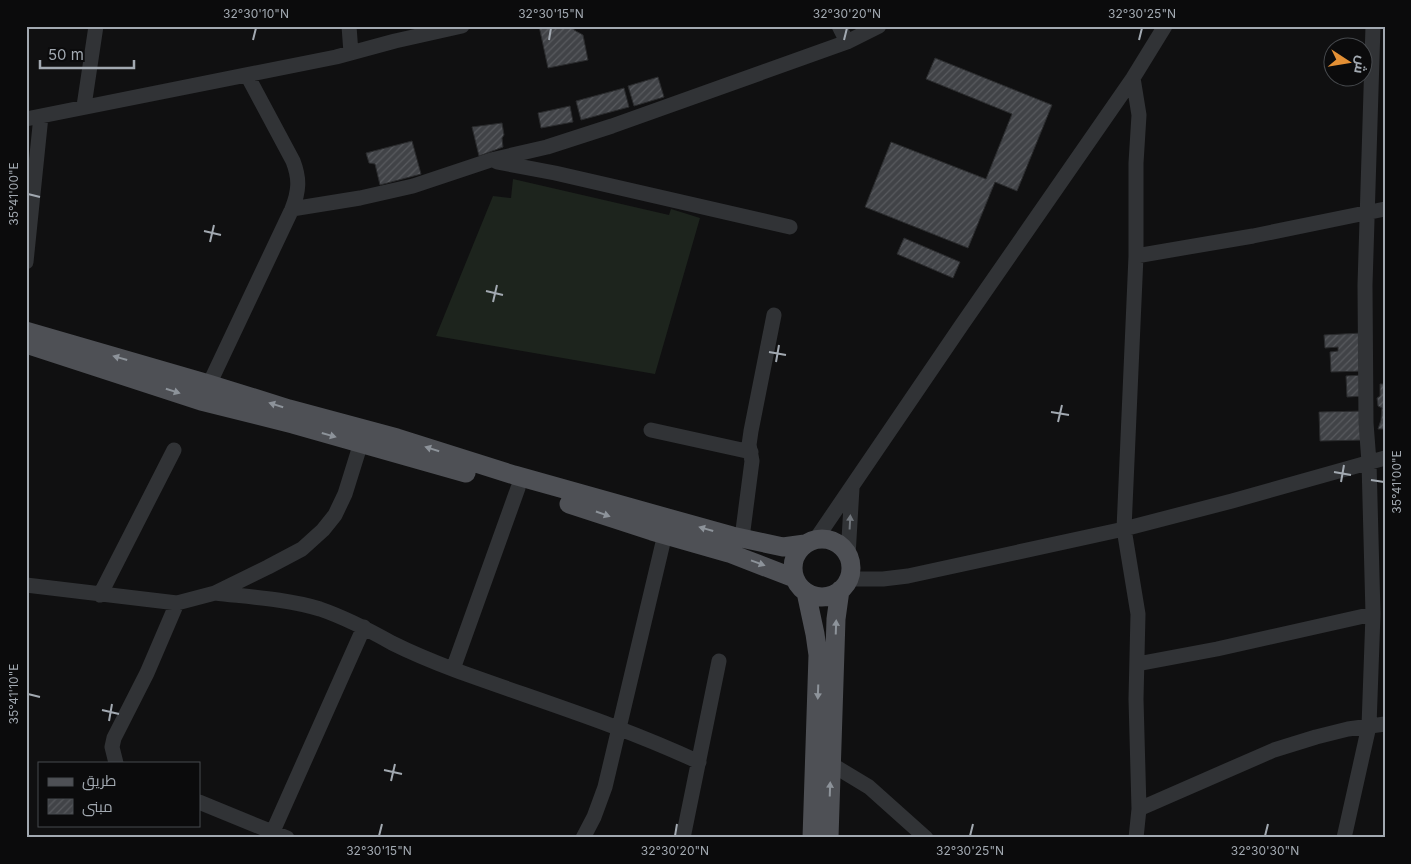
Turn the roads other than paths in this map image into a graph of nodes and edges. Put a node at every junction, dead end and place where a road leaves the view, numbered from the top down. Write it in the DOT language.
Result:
graph roads {
  1 [pos="96,26"];
  2 [pos="349,26"];
  3 [pos="462,26"];
  4 [pos="839,26"];
  5 [pos="879,26"];
  6 [pos="1165,26"];
  7 [pos="1373,26"];
  8 [pos="847,42"];
  9 [pos="351,53"];
  10 [pos="247,74"];
  11 [pos="1133,78"];
  12 [pos="84,106"];
  13 [pos="34,118"];
  14 [pos="491,160"];
  15 [pos="292,208"];
  16 [pos="1385,210"];
  17 [pos="1367,212"];
  18 [pos="790,227"];
  19 [pos="27,252"];
  20 [pos="1136,256"];
  21 [pos="774,315"];
  22 [pos="26,331"];
  23 [pos="26,344"];
  24 [pos="209,384"];
  25 [pos="201,401"];
  26 [pos="651,430"];
  27 [pos="363,437"];
  28 [pos="174,450"];
  29 [pos="750,452"];
  30 [pos="1385,458"];
  31 [pos="1369,462"];
  32 [pos="518,488"];
  33 [pos="852,488"];
  34 [pos="1124,529"];
  35 [pos="665,534"];
  36 [pos="742,538"];
  37 [pos="810,542"];
  38 [pos="848,556"];
  39 [pos="844,584"];
  40 [pos="800,585"];
  41 [pos="26,586"];
  42 [pos="215,593"];
  43 [pos="100,595"];
  44 [pos="177,603"];
  45 [pos="1373,614"];
  46 [pos="364,627"];
  47 [pos="719,662"];
  48 [pos="1137,664"];
  49 [pos="453,669"];
  50 [pos="1385,724"];
  51 [pos="1369,726"];
  52 [pos="618,728"];
  53 [pos="116,762"];
  54 [pos="700,762"];
  55 [pos="831,764"];
  56 [pos="200,802"];
  57 [pos="1139,810"];
  58 [pos="272,835"];
  59 [pos="287,838"];
  60 [pos="583,838"];
  61 [pos="683,838"];
  62 [pos="812,838"];
  63 [pos="829,838"];
  64 [pos="926,838"];
  65 [pos="1136,838"];
  66 [pos="1344,838"];
  1 -- 12 [label="street"];
  2 -- 9 [label="street"];
  3 -- 9 [label="street"];
  4 -- 8 [label="street"];
  5 -- 8 [label="street"];
  6 -- 11 [label="street"];
  7 -- 17 [label="street"];
  8 -- 14 [label="street"];
  9 -- 10 [label="street"];
  10 -- 12 [label="street"];
  10 -- 15 [label="street"];
  11 -- 20 [label="street"];
  11 -- 33 [label="street"];
  12 -- 13 [label="street"];
  13 -- 19 [label="street"];
  14 -- 15 [label="street"];
  14 -- 18 [label="street"];
  15 -- 24 [label="street"];
  16 -- 17 [label="street"];
  17 -- 20 [label="street"];
  17 -- 31 [label="street"];
  20 -- 34 [label="street"];
  21 -- 29 [label="street"];
  24 -- 22 [label="main road, one-way"];
  23 -- 25 [label="main road, one-way"];
  24 -- 25 [label="street"];
  27 -- 24 [label="main road, one-way"];
  25 -- 27 [label="main road, one-way"];
  26 -- 29 [label="street"];
  27 -- 32 [label="main road"];
  36 -- 27 [label="main road, one-way"];
  27 -- 42 [label="street"];
  28 -- 43 [label="street"];
  29 -- 36 [label="street"];
  30 -- 31 [label="street"];
  31 -- 34 [label="street"];
  31 -- 45 [label="street"];
  32 -- 35 [label="main road, one-way"];
  32 -- 49 [label="street"];
  33 -- 37 [label="street"];
  38 -- 33 [label="street, one-way"];
  34 -- 39 [label="street"];
  34 -- 48 [label="street"];
  35 -- 40 [label="main road, one-way"];
  35 -- 52 [label="street"];
  36 -- 37 [label="main road"];
  37 -- 38 [label="main road"];
  37 -- 40 [label="main road"];
  38 -- 39 [label="main road"];
  39 -- 40 [label="main road"];
  55 -- 39 [label="main road, one-way"];
  40 -- 62 [label="main road, one-way"];
  41 -- 43 [label="street"];
  42 -- 44 [label="street"];
  42 -- 46 [label="street"];
  43 -- 44 [label="street"];
  44 -- 53 [label="street"];
  45 -- 48 [label="street"];
  45 -- 51 [label="street"];
  46 -- 49 [label="street"];
  46 -- 58 [label="street"];
  47 -- 54 [label="street"];
  48 -- 57 [label="street"];
  49 -- 52 [label="street"];
  50 -- 51 [label="street"];
  51 -- 57 [label="street"];
  51 -- 66 [label="street"];
  52 -- 54 [label="street"];
  52 -- 60 [label="street"];
  54 -- 61 [label="street"];
  63 -- 55 [label="main road, one-way"];
  55 -- 64 [label="street"];
  56 -- 58 [label="street"];
  57 -- 65 [label="street"];
  58 -- 59 [label="street"];
}
